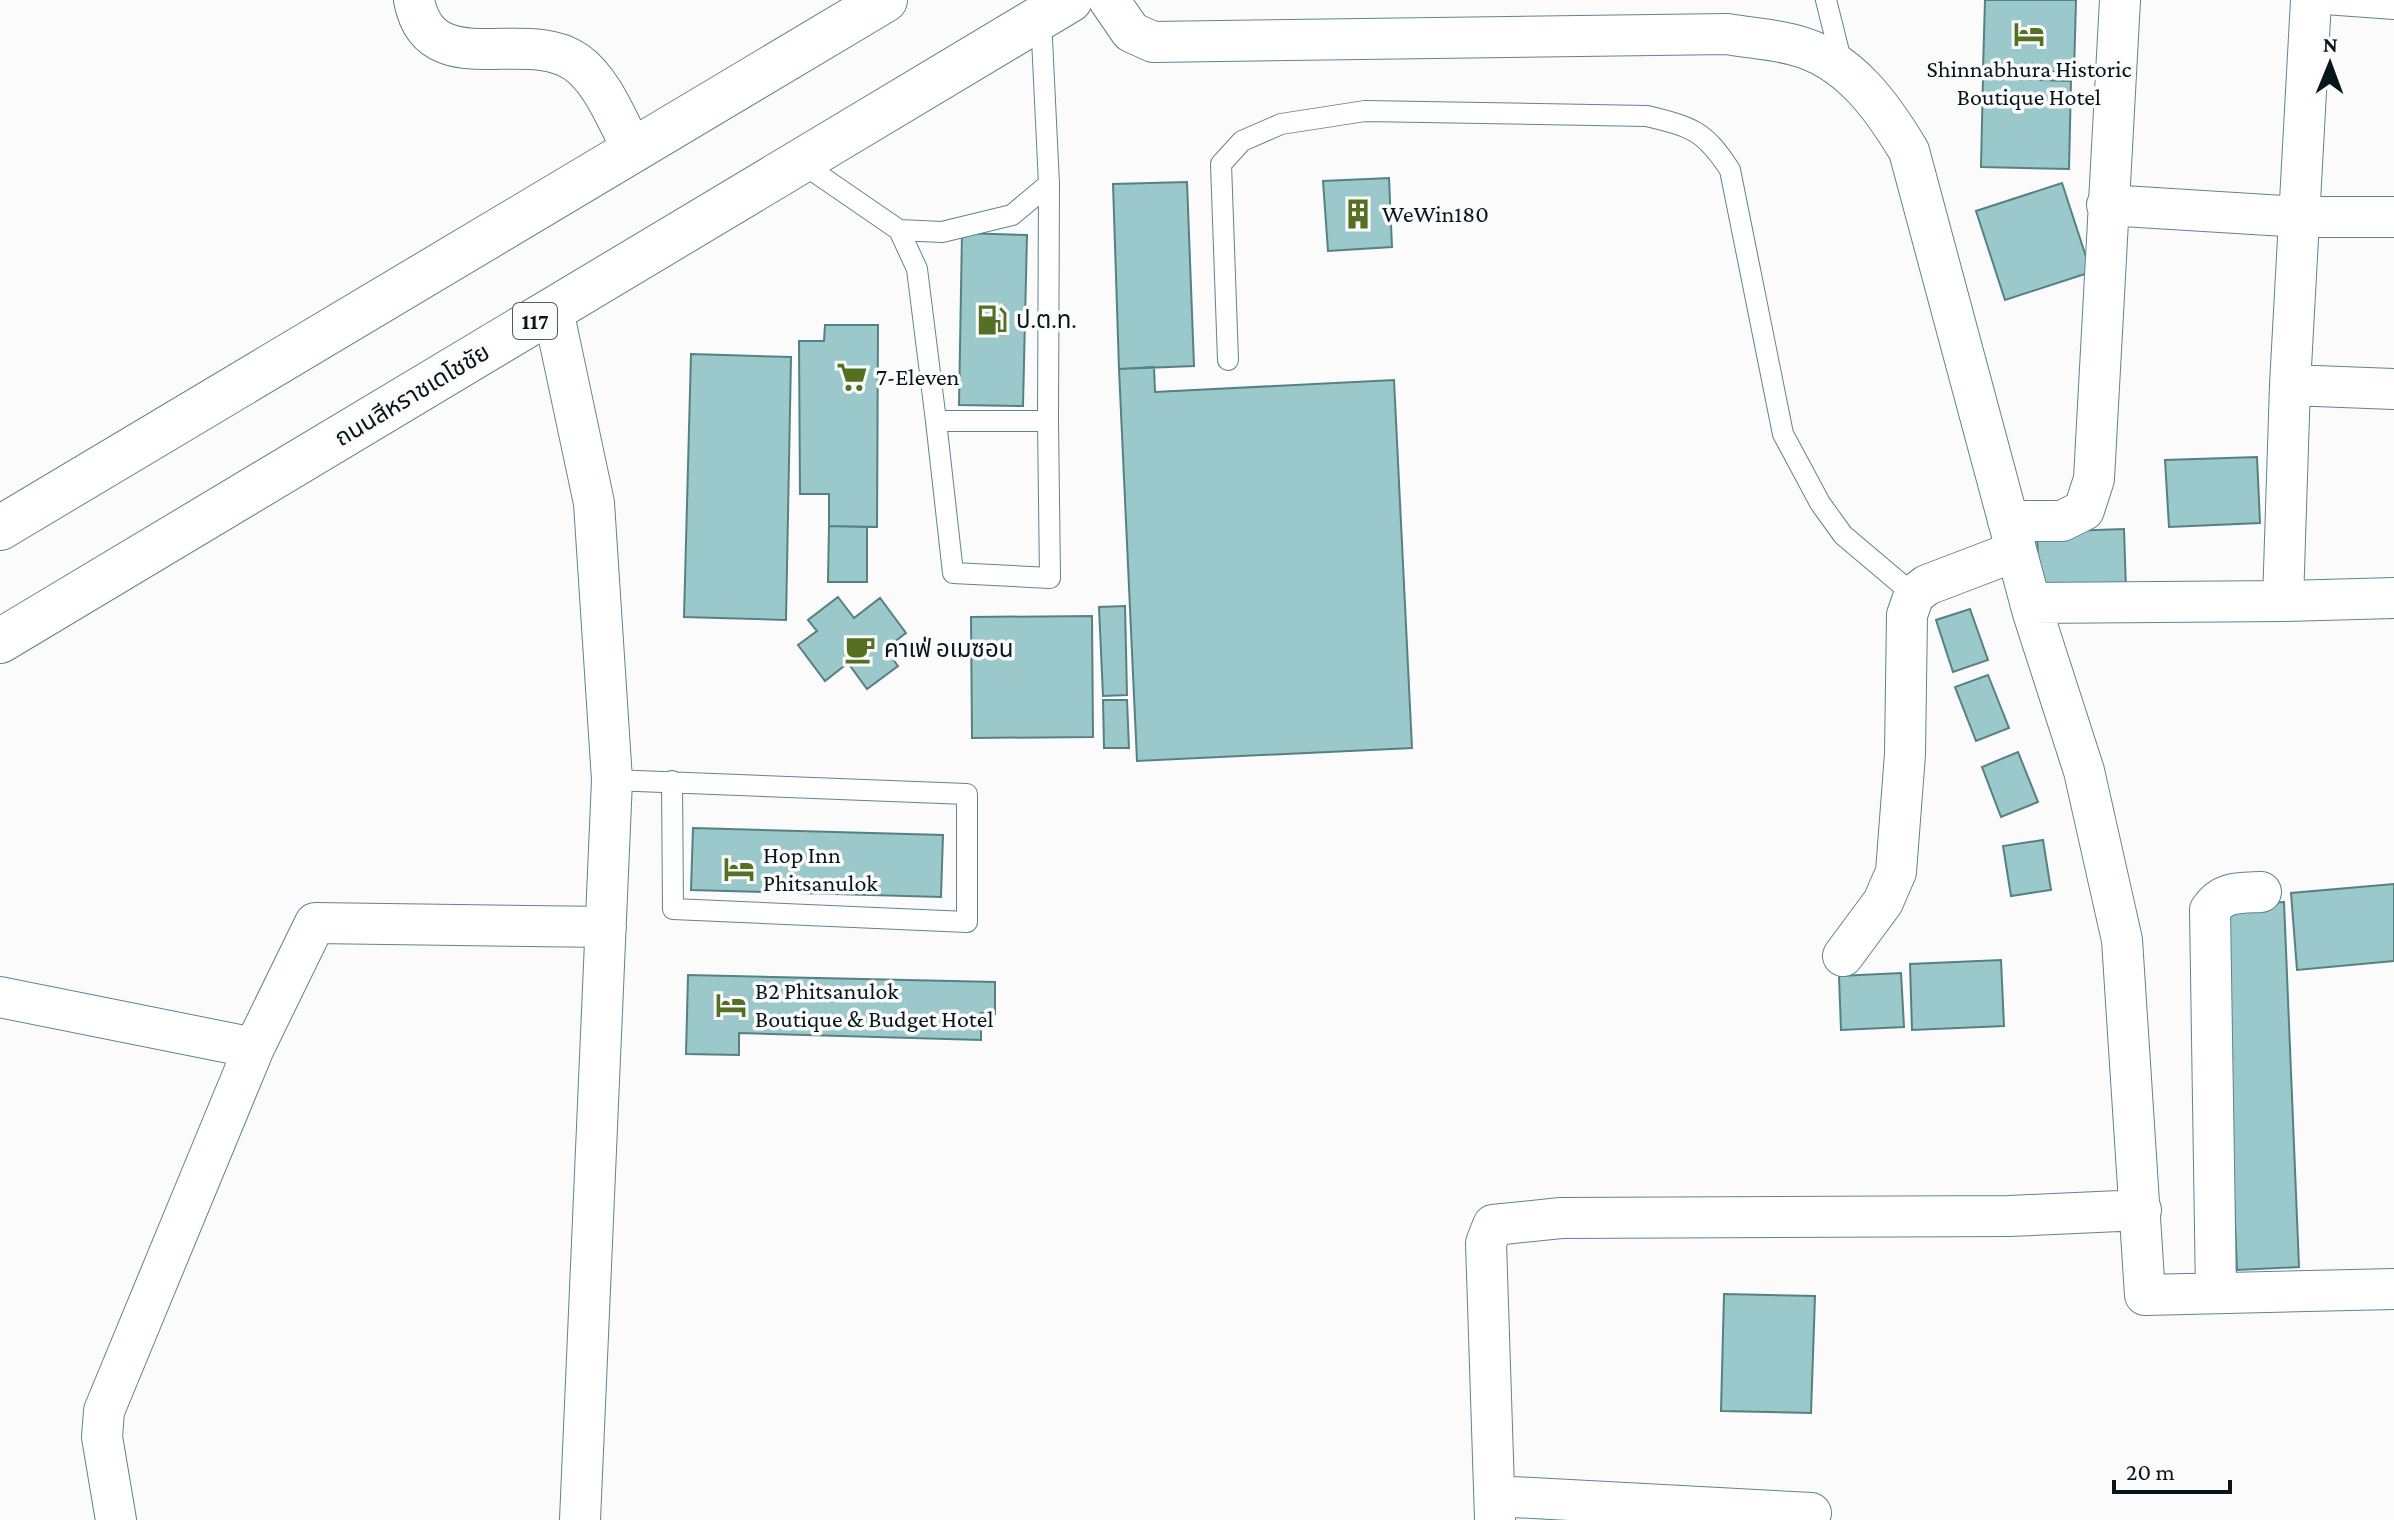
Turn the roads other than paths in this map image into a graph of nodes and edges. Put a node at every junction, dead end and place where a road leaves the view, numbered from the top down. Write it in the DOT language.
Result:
graph roads {
  1 [pos="414,0"];
  2 [pos="885,0"];
  3 [pos="1109,0"];
  4 [pos="1826,0"];
  5 [pos="2120,0"];
  6 [pos="2311,2"];
  7 [pos="1056,9"];
  8 [pos="2394,9"];
  9 [pos="1843,68"];
  10 [pos="633,150"];
  11 [pos="800,162"];
  12 [pos="1049,184"];
  13 [pos="2107,205"];
  14 [pos="2300,217"];
  15 [pos="2394,217"];
  16 [pos="899,230"];
  17 [pos="553,310"];
  18 [pos="1228,360"];
  19 [pos="2290,385"];
  20 [pos="2394,389"];
  21 [pos="936,421"];
  22 [pos="1048,421"];
  23 [pos="0,528"];
  24 [pos="2012,536"];
  25 [pos="1914,595"];
  26 [pos="2394,598"];
  27 [pos="2283,601"];
  28 [pos="2030,603"];
  29 [pos="0,641"];
  30 [pos="612,780"];
  31 [pos="672,781"];
  32 [pos="2261,892"];
  33 [pos="606,927"];
  34 [pos="1843,956"];
  35 [pos="0,997"];
  36 [pos="254,1048"];
  37 [pos="2141,1210"];
  38 [pos="2394,1289"];
  39 [pos="2216,1293"];
  40 [pos="1495,1508"];
  41 [pos="1811,1513"];
  42 [pos="116,1520"];
  43 [pos="580,1520"];
  1 -- 10 [label="street"];
  2 -- 10 [label="main road"];
  3 -- 9 [label="street"];
  4 -- 9 [label="lane"];
  5 -- 13 [label="street"];
  6 -- 8 [label="lane"];
  6 -- 14 [label="street"];
  7 -- 11 [label="main road, ถนนสีหราชเดโชชัย / 117"];
  7 -- 12 [label="lane"];
  9 -- 24 [label="street"];
  10 -- 23 [label="main road"];
  11 -- 16 [label="lane"];
  11 -- 17 [label="main road, ถนนสีหราชเดโชชัย / 117"];
  12 -- 16 [label="lane"];
  12 -- 22 [label="lane"];
  13 -- 14 [label="street"];
  13 -- 24 [label="street"];
  14 -- 15 [label="street"];
  14 -- 19 [label="street"];
  16 -- 21 [label="lane"];
  17 -- 29 [label="main road, ถนนสีหราชเดโชชัย / 117"];
  17 -- 30 [label="street"];
  18 -- 25 [label="lane"];
  19 -- 20 [label="street"];
  19 -- 27 [label="street"];
  21 -- 22 [label="lane"];
  21 -- 22 [label="lane"];
  24 -- 25 [label="street"];
  24 -- 28 [label="street"];
  25 -- 34 [label="street"];
  26 -- 27 [label="street"];
  27 -- 28 [label="street"];
  28 -- 37 [label="street"];
  30 -- 31 [label="lane"];
  30 -- 33 [label="street"];
  31 -- 31 [label="lane"];
  32 -- 39 [label="street"];
  33 -- 36 [label="street"];
  33 -- 43 [label="street"];
  35 -- 36 [label="street"];
  36 -- 42 [label="street"];
  37 -- 39 [label="street"];
  37 -- 40 [label="street"];
  38 -- 39 [label="street"];
  40 -- 41 [label="street"];
}
